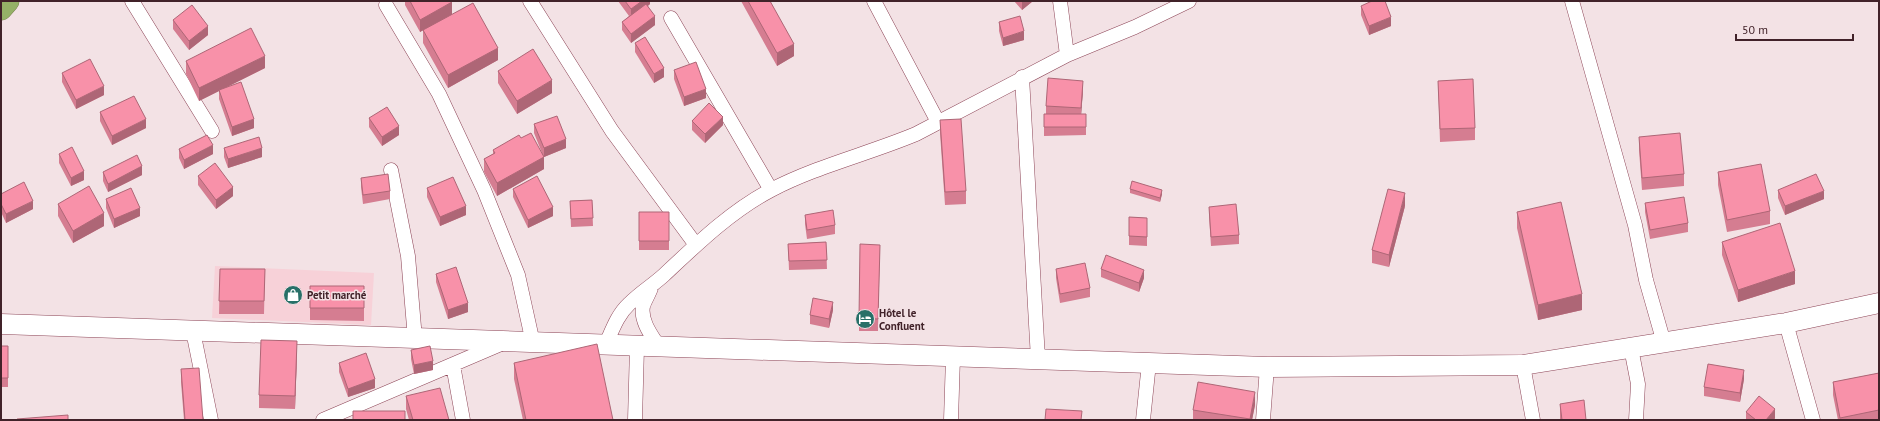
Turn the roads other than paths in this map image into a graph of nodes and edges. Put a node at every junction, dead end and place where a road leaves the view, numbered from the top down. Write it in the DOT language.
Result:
graph roads {
  1 [pos="8,1"];
  2 [pos="132,1"];
  3 [pos="530,1"];
  4 [pos="874,1"];
  5 [pos="1060,1"];
  6 [pos="1189,1"];
  7 [pos="1572,1"];
  8 [pos="386,5"];
  9 [pos="1,9"];
  10 [pos="671,18"];
  11 [pos="1067,55"];
  12 [pos="1022,77"];
  13 [pos="938,122"];
  14 [pos="212,131"];
  15 [pos="391,170"];
  16 [pos="771,190"];
  17 [pos="696,245"];
  18 [pos="652,286"];
  19 [pos="1879,303"];
  20 [pos="1786,323"];
  21 [pos="1,324"];
  22 [pos="193,331"];
  23 [pos="415,339"];
  24 [pos="506,342"];
  25 [pos="532,343"];
  26 [pos="1664,343"];
  27 [pos="606,346"];
  28 [pos="637,347"];
  29 [pos="659,347"];
  30 [pos="1631,348"];
  31 [pos="953,357"];
  32 [pos="1038,359"];
  33 [pos="1149,363"];
  34 [pos="1523,364"];
  35 [pos="453,365"];
  36 [pos="1267,367"];
  37 [pos="326,419"];
  38 [pos="211,420"];
  39 [pos="463,420"];
  40 [pos="635,420"];
  41 [pos="951,420"];
  42 [pos="1143,420"];
  43 [pos="1263,420"];
  44 [pos="1533,420"];
  45 [pos="1636,420"];
  46 [pos="1813,420"];
  1 -- 9 [label="highway"];
  2 -- 14 [label="street"];
  3 -- 17 [label="street"];
  4 -- 13 [label="street"];
  5 -- 11 [label="street"];
  6 -- 11 [label="street"];
  7 -- 26 [label="street"];
  8 -- 25 [label="street"];
  10 -- 16 [label="street"];
  11 -- 12 [label="street"];
  12 -- 13 [label="street"];
  12 -- 32 [label="street"];
  13 -- 16 [label="street"];
  15 -- 23 [label="street"];
  16 -- 17 [label="street"];
  17 -- 18 [label="street"];
  18 -- 27 [label="street"];
  18 -- 29 [label="street"];
  19 -- 20 [label="street"];
  20 -- 26 [label="street"];
  20 -- 46 [label="street"];
  21 -- 22 [label="street"];
  22 -- 23 [label="street"];
  22 -- 38 [label="street"];
  23 -- 24 [label="street"];
  24 -- 25 [label="street"];
  24 -- 35 [label="street"];
  25 -- 27 [label="street"];
  26 -- 30 [label="street"];
  27 -- 28 [label="street"];
  28 -- 29 [label="street"];
  28 -- 40 [label="street"];
  29 -- 31 [label="street"];
  30 -- 34 [label="street"];
  30 -- 45 [label="street"];
  31 -- 32 [label="street"];
  31 -- 41 [label="street"];
  32 -- 33 [label="street"];
  33 -- 36 [label="street"];
  33 -- 42 [label="street"];
  34 -- 36 [label="street"];
  34 -- 44 [label="street"];
  35 -- 37 [label="street"];
  35 -- 39 [label="street"];
  36 -- 43 [label="street"];
}
